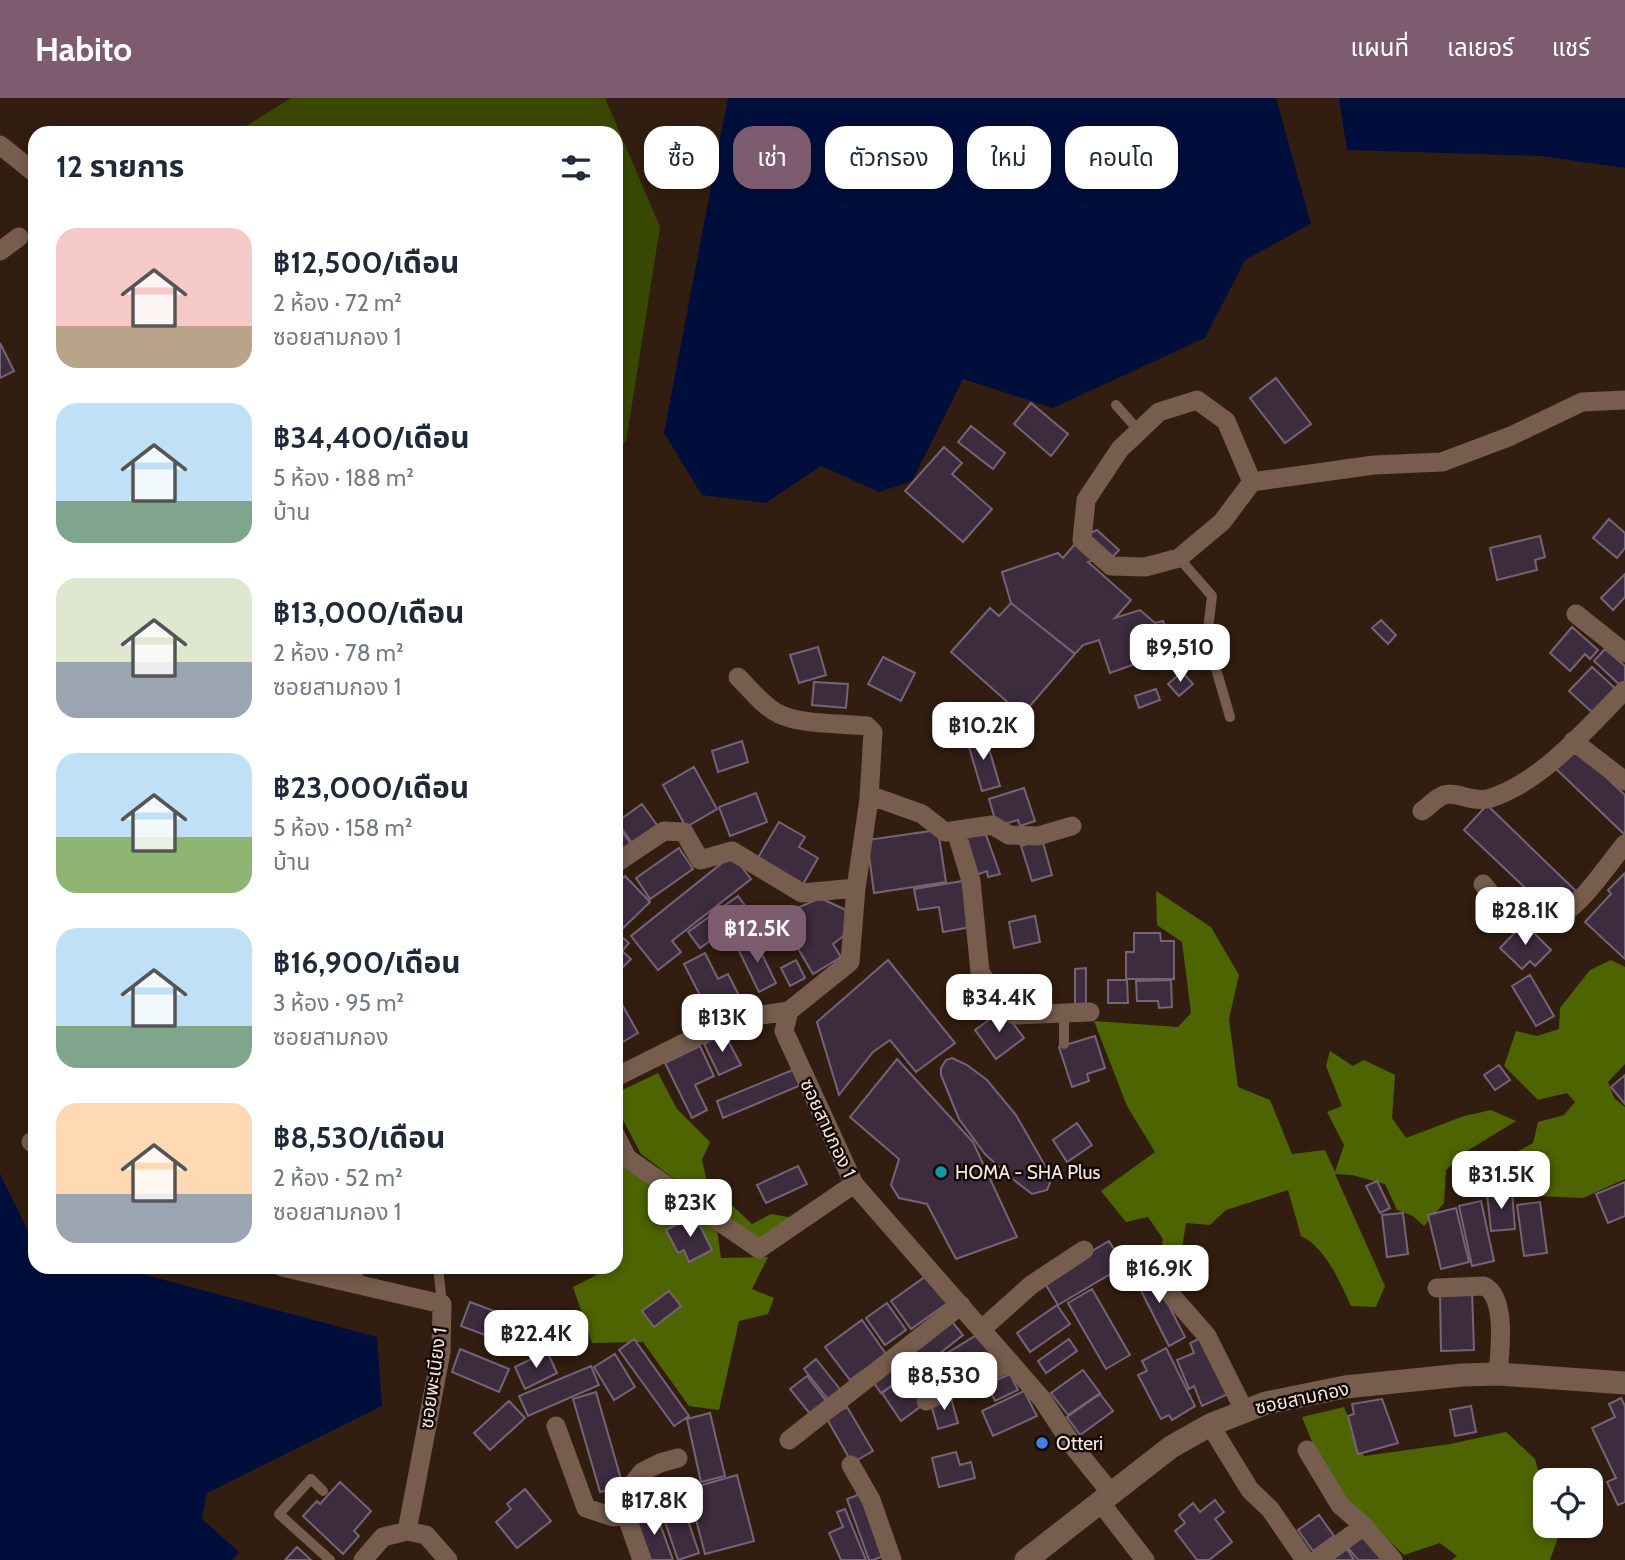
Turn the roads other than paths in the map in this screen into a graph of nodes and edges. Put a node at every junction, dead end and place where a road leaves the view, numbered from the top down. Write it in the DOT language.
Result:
graph roads {
  1 [pos="0,145"];
  2 [pos="28,167"];
  3 [pos="19,237"];
  4 [pos="0,251"];
  5 [pos="1625,400"];
  6 [pos="1116,405"];
  7 [pos="1139,431"];
  8 [pos="1252,482"];
  9 [pos="1179,558"];
  10 [pos="1576,614"];
  11 [pos="1625,653"];
  12 [pos="738,677"];
  13 [pos="1625,690"];
  14 [pos="1230,717"];
  15 [pos="1573,741"];
  16 [pos="1625,781"];
  17 [pos="869,795"];
  18 [pos="1422,811"];
  19 [pos="1072,826"];
  20 [pos="956,831"];
  21 [pos="1625,844"];
  22 [pos="623,858"];
  23 [pos="1483,884"];
  24 [pos="856,888"];
  25 [pos="789,1011"];
  26 [pos="1090,1012"];
  27 [pos="1064,1013"];
  28 [pos="1063,1044"];
  29 [pos="623,1074"];
  30 [pos="623,1150"];
  31 [pos="854,1184"];
  32 [pos="1084,1250"];
  33 [pos="1156,1266"];
  34 [pos="336,1274"];
  35 [pos="439,1274"];
  36 [pos="359,1277"];
  37 [pos="1437,1288"];
  38 [pos="442,1304"];
  39 [pos="961,1305"];
  40 [pos="982,1329"];
  41 [pos="1010,1362"];
  42 [pos="1499,1374"];
  43 [pos="1625,1383"];
  44 [pos="926,1401"];
  45 [pos="1244,1410"];
  46 [pos="1210,1425"];
  47 [pos="556,1426"];
  48 [pos="789,1440"];
  49 [pos="1307,1450"];
  50 [pos="678,1458"];
  51 [pos="851,1465"];
  52 [pos="323,1491"];
  53 [pos="1105,1498"];
  54 [pos="626,1515"];
  55 [pos="1364,1526"];
  56 [pos="407,1531"];
  57 [pos="330,1560"];
  58 [pos="363,1560"];
  59 [pos="448,1560"];
  60 [pos="642,1560"];
  61 [pos="892,1560"];
  62 [pos="1026,1560"];
  63 [pos="1145,1560"];
  64 [pos="1305,1560"];
  65 [pos="1317,1560"];
  66 [pos="1393,1560"];
  1 -- 2 [label="street"];
  3 -- 4 [label="street"];
  5 -- 8 [label="street"];
  6 -- 7 [label="lane"];
  7 -- 8 [label="street"];
  7 -- 9 [label="street"];
  8 -- 9 [label="street"];
  9 -- 14 [label="lane"];
  10 -- 11 [label="street"];
  12 -- 17 [label="street"];
  13 -- 15 [label="street"];
  15 -- 16 [label="street"];
  15 -- 18 [label="street"];
  17 -- 20 [label="street"];
  17 -- 24 [label="street"];
  19 -- 20 [label="street"];
  20 -- 27 [label="street"];
  21 -- 23 [label="street"];
  22 -- 24 [label="street"];
  24 -- 25 [label="street"];
  25 -- 29 [label="street"];
  25 -- 31 [label="street, ซอยสามกอง 1"];
  26 -- 27 [label="street"];
  27 -- 28 [label="lane"];
  30 -- 31 [label="street"];
  31 -- 39 [label="street, ซอยสามกอง 1"];
  32 -- 40 [label="street"];
  33 -- 45 [label="street"];
  34 -- 36 [label="street, ซอยพะเนียง 1"];
  35 -- 38 [label="lane"];
  36 -- 38 [label="street, ซอยพะเนียง 1"];
  37 -- 42 [label="street"];
  38 -- 56 [label="street, ซอยพะเนียง 1"];
  39 -- 40 [label="street, ซอยสามกอง 1"];
  39 -- 48 [label="street"];
  40 -- 41 [label="street, ซอยสามกอง 1"];
  41 -- 44 [label="street"];
  41 -- 53 [label="street, ซอยสามกอง 1"];
  42 -- 43 [label="street, ซอยสามกอง"];
  42 -- 45 [label="street, ซอยสามกอง"];
  45 -- 46 [label="street, ซอยสามกอง"];
  46 -- 53 [label="street, ซอยสามกอง"];
  46 -- 64 [label="street"];
  47 -- 54 [label="street"];
  49 -- 55 [label="street"];
  50 -- 54 [label="street"];
  51 -- 61 [label="street"];
  52 -- 57 [label="lane"];
  53 -- 62 [label="street, ซอยสามกอง"];
  53 -- 63 [label="street, ซอยสามกอง 1"];
  54 -- 60 [label="street"];
  55 -- 65 [label="street"];
  55 -- 66 [label="street"];
  56 -- 58 [label="street"];
  56 -- 59 [label="street"];
}
